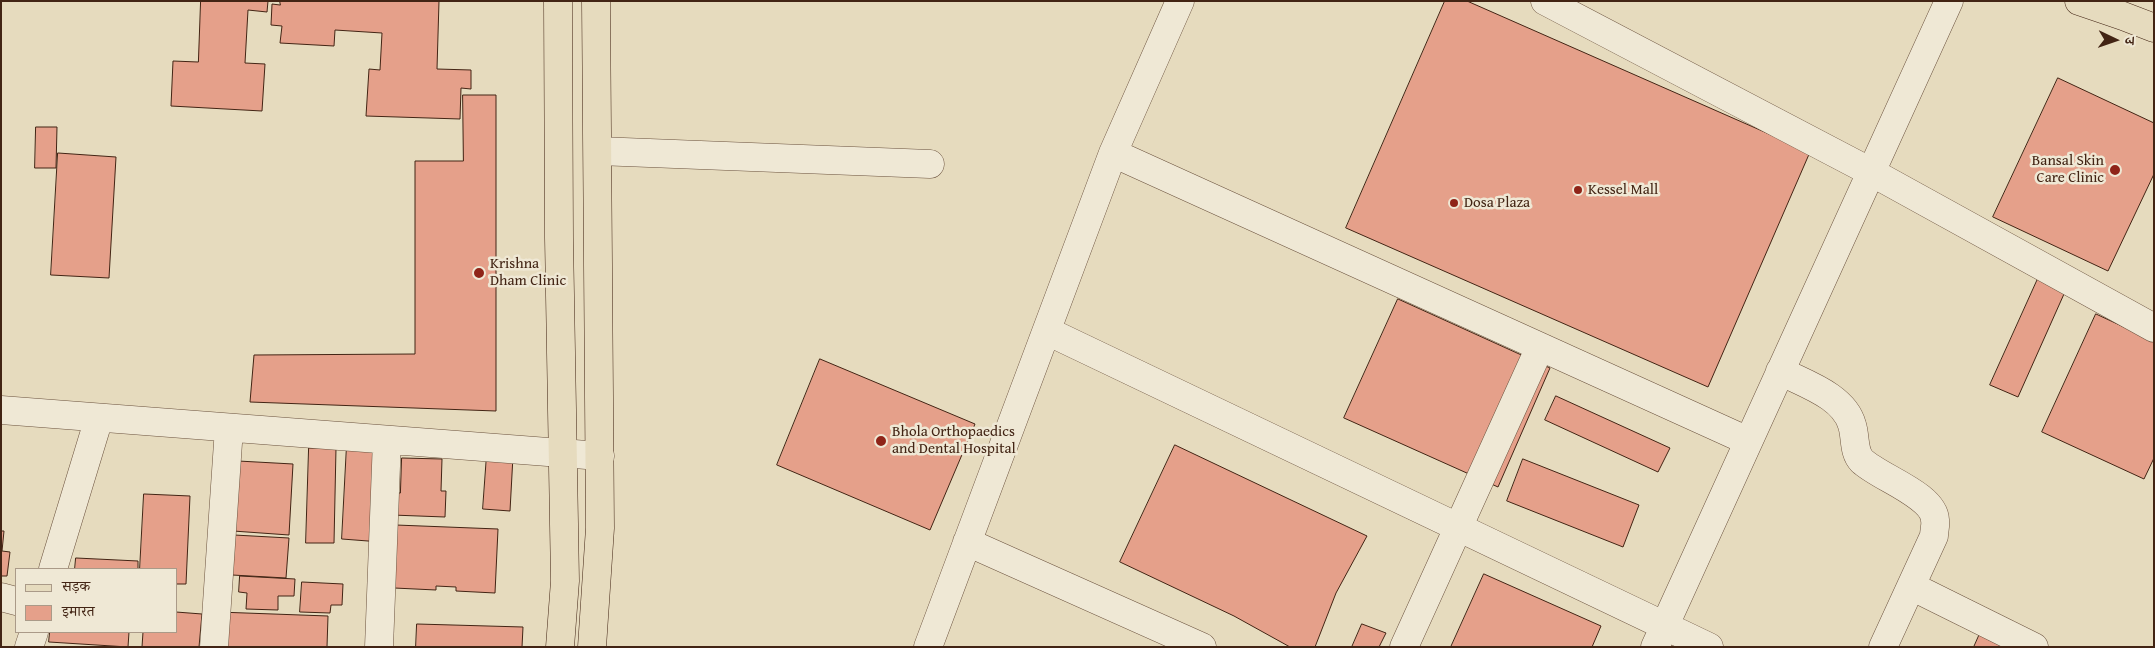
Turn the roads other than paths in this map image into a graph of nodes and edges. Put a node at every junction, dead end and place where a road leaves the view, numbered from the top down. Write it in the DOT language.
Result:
graph roads {
  1 [pos="558,1"];
  2 [pos="596,1"];
  3 [pos="1180,1"];
  4 [pos="1545,1"];
  5 [pos="1949,1"];
  6 [pos="2079,1"];
  7 [pos="2154,28"];
  8 [pos="598,151"];
  9 [pos="1113,153"];
  10 [pos="930,164"];
  11 [pos="1871,172"];
  12 [pos="2154,328"];
  13 [pos="1047,331"];
  14 [pos="1540,347"];
  15 [pos="1780,371"];
  16 [pos="1,410"];
  17 [pos="99,418"];
  18 [pos="229,428"];
  19 [pos="387,440"];
  20 [pos="1748,441"];
  21 [pos="563,454"];
  22 [pos="600,456"];
  23 [pos="1458,526"];
  24 [pos="967,542"];
  25 [pos="53,568"];
  26 [pos="1911,586"];
  27 [pos="1,597"];
  28 [pos="15,601"];
  29 [pos="34,633"];
  30 [pos="1659,637"];
  31 [pos="29,647"];
  32 [pos="214,647"];
  33 [pos="379,647"];
  34 [pos="560,647"];
  35 [pos="592,647"];
  36 [pos="928,647"];
  37 [pos="1202,647"];
  38 [pos="1404,647"];
  39 [pos="1709,647"];
  40 [pos="1883,647"];
  41 [pos="2034,647"];
  1 -- 21 [label="main road"];
  2 -- 8 [label="main road"];
  3 -- 9 [label="street"];
  4 -- 11 [label="street"];
  5 -- 11 [label="street"];
  6 -- 7 [label="main road"];
  8 -- 10 [label="street"];
  8 -- 22 [label="main road"];
  9 -- 13 [label="street"];
  9 -- 14 [label="street"];
  11 -- 12 [label="street"];
  11 -- 15 [label="street"];
  13 -- 23 [label="street"];
  13 -- 24 [label="street"];
  14 -- 20 [label="street"];
  14 -- 23 [label="street"];
  15 -- 20 [label="street"];
  15 -- 26 [label="street"];
  16 -- 17 [label="street"];
  17 -- 18 [label="street"];
  17 -- 25 [label="street"];
  18 -- 19 [label="street"];
  18 -- 32 [label="street"];
  19 -- 21 [label="street"];
  19 -- 33 [label="street"];
  20 -- 30 [label="street"];
  21 -- 22 [label="street"];
  21 -- 34 [label="main road"];
  22 -- 35 [label="main road"];
  23 -- 30 [label="street"];
  23 -- 38 [label="street"];
  24 -- 36 [label="street"];
  24 -- 37 [label="street"];
  26 -- 40 [label="street"];
  26 -- 41 [label="street"];
  27 -- 28 [label="street"];
  29 -- 31 [label="street"];
  30 -- 39 [label="street"];
}
